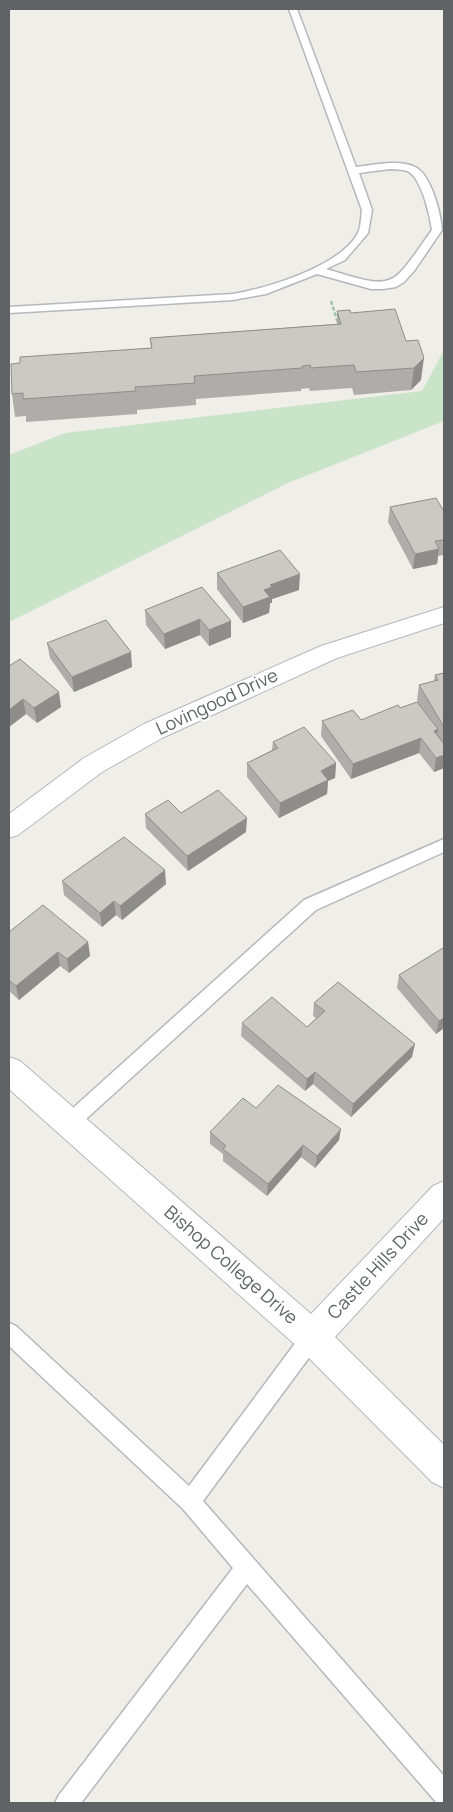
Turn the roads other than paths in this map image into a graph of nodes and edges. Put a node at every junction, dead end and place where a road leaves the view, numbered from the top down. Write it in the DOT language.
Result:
graph roads {
  1 [pos="293,9"];
  2 [pos="352,170"];
  3 [pos="316,270"];
  4 [pos="9,310"];
  5 [pos="444,616"];
  6 [pos="9,828"];
  7 [pos="444,846"];
  8 [pos="9,1070"];
  9 [pos="69,1123"];
  10 [pos="444,1196"];
  11 [pos="9,1333"];
  12 [pos="312,1337"];
  13 [pos="444,1470"];
  14 [pos="190,1502"];
  15 [pos="247,1567"];
  16 [pos="444,1794"];
  17 [pos="67,1803"];
  1 -- 2 [label="lane"];
  2 -- 3 [label="lane"];
  2 -- 3 [label="lane"];
  3 -- 4 [label="lane"];
  5 -- 6 [label="street, Lovingood Drive"];
  7 -- 9 [label="lane"];
  8 -- 9 [label="street, Bishop College Drive"];
  9 -- 12 [label="street, Bishop College Drive"];
  10 -- 12 [label="street, Castle Hills Drive"];
  11 -- 14 [label="lane"];
  12 -- 13 [label="street, Bishop College Drive"];
  12 -- 14 [label="lane"];
  14 -- 15 [label="lane"];
  15 -- 16 [label="lane"];
  15 -- 17 [label="lane"];
}
